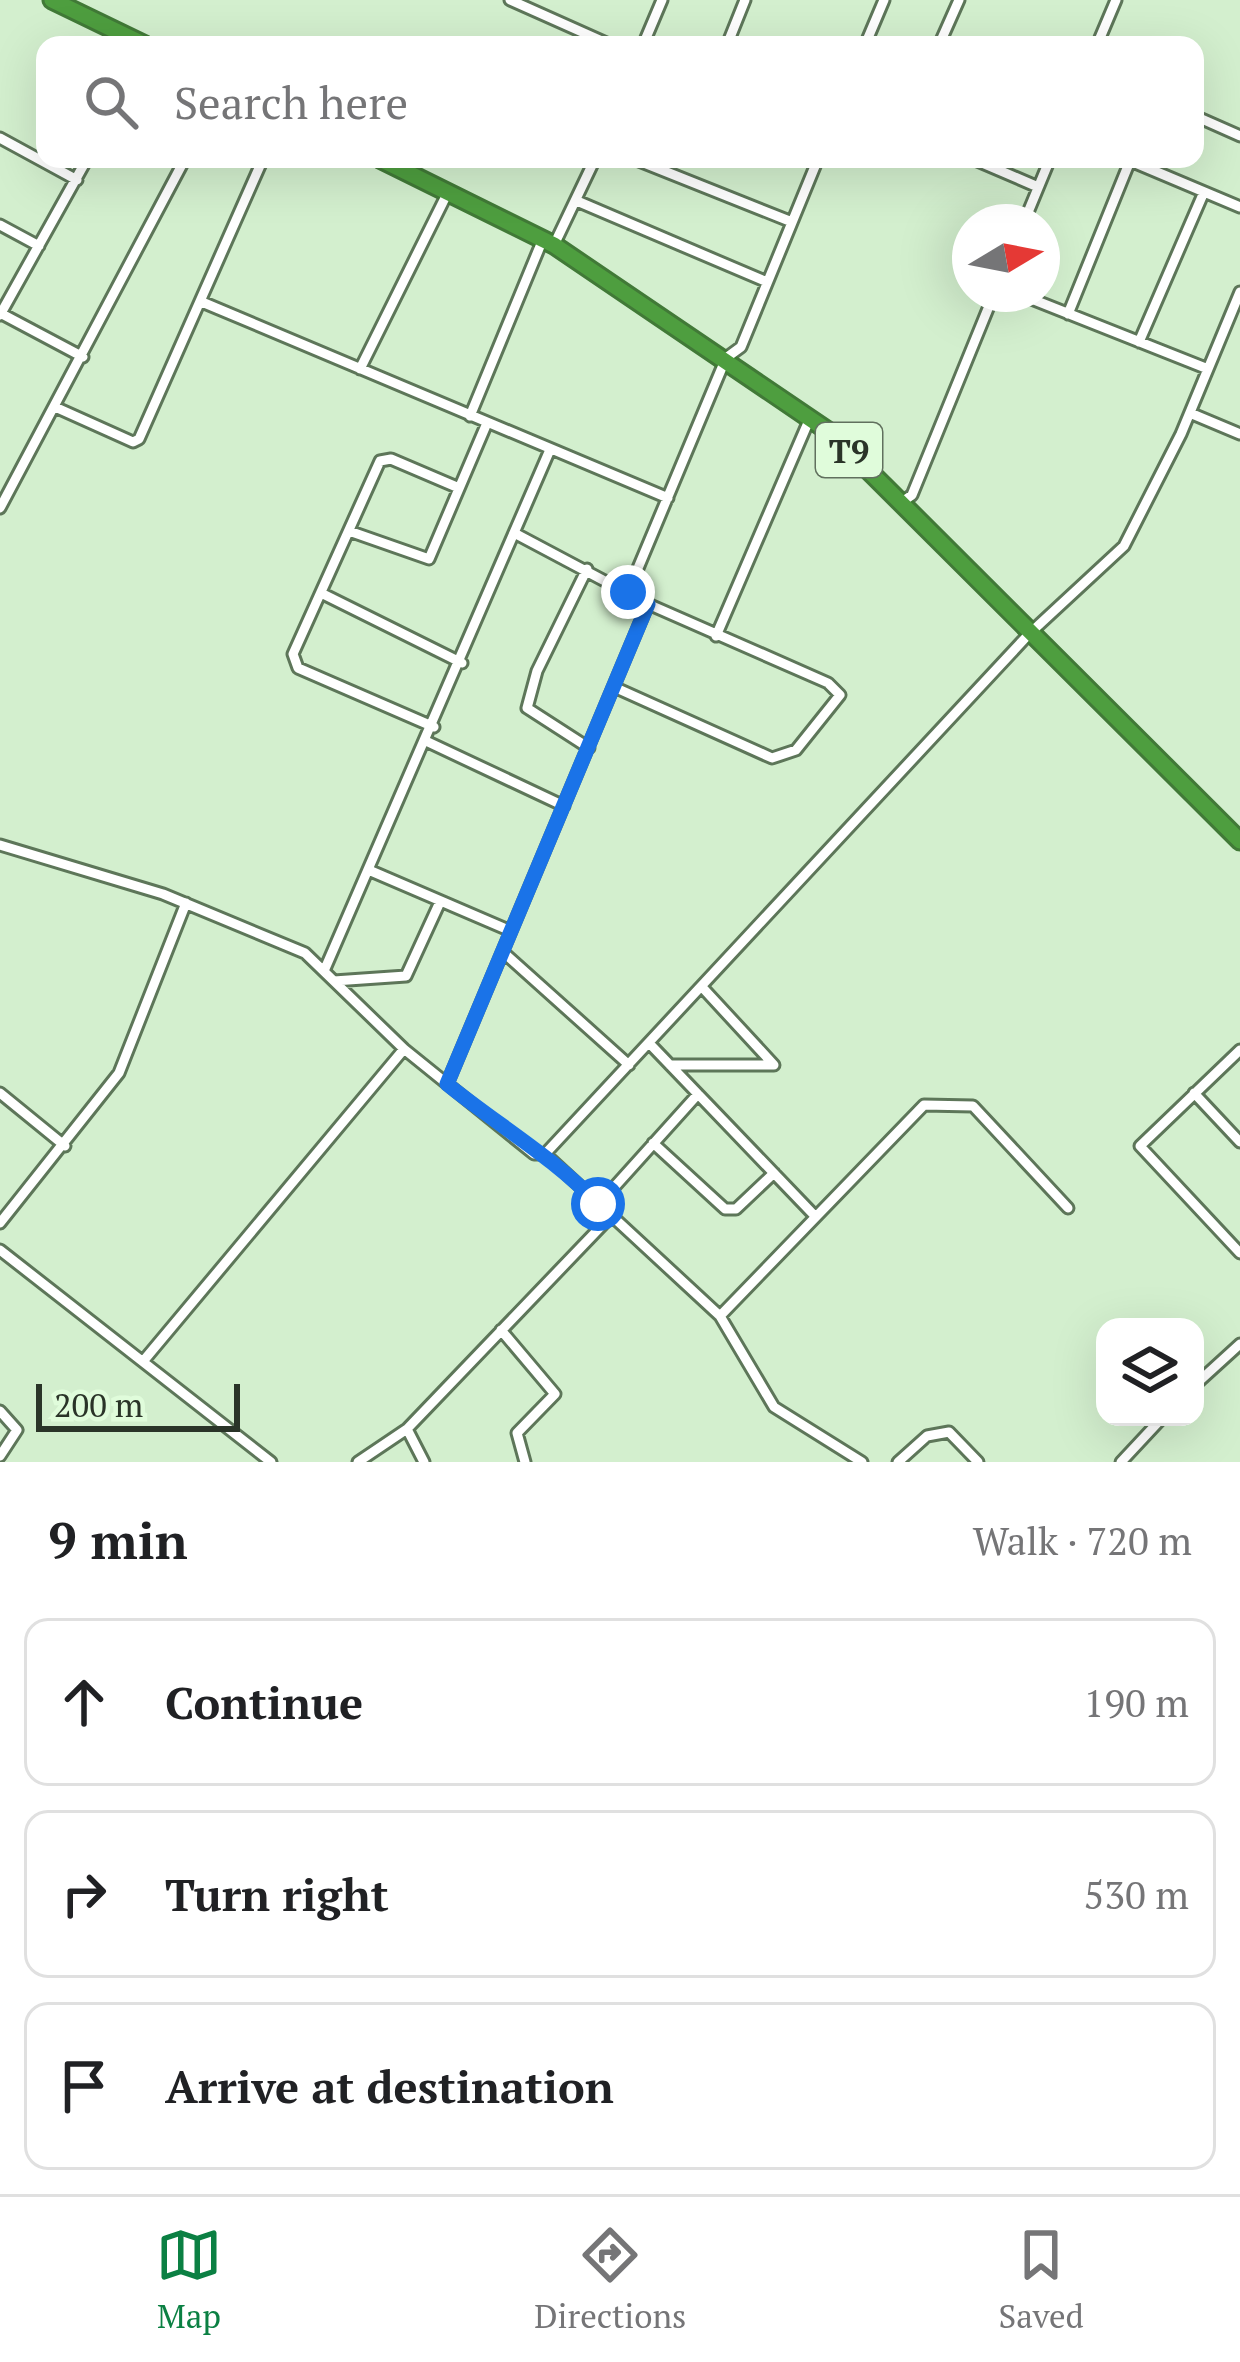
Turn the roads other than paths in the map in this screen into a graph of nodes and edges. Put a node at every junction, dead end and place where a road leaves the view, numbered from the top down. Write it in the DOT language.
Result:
graph roads {
  1 [pos="52,0"];
  2 [pos="96,0"];
  3 [pos="510,0"];
  4 [pos="662,0"];
  5 [pos="746,0"];
  6 [pos="884,0"];
  7 [pos="959,0"];
  8 [pos="1116,0"];
  9 [pos="88,17"];
  10 [pos="125,36"];
  11 [pos="590,36"];
  12 [pos="647,36"];
  13 [pos="731,36"];
  14 [pos="871,36"];
  15 [pos="943,36"];
  16 [pos="1101,36"];
  17 [pos="1204,120"];
  18 [pos="1240,136"];
  19 [pos="0,138"];
  20 [pos="36,158"];
  21 [pos="55,168"];
  22 [pos="82,168"];
  23 [pos="180,168"];
  24 [pos="259,168"];
  25 [pos="399,168"];
  26 [pos="591,168"];
  27 [pos="657,168"];
  28 [pos="675,168"];
  29 [pos="814,168"];
  30 [pos="994,168"];
  31 [pos="1046,168"];
  32 [pos="1125,168"];
  33 [pos="1147,168"];
  34 [pos="673,174"];
  35 [pos="77,180"];
  36 [pos="1038,187"];
  37 [pos="448,192"];
  38 [pos="1204,192"];
  39 [pos="577,201"];
  40 [pos="1031,204"];
  41 [pos="1240,207"];
  42 [pos="792,222"];
  43 [pos="0,225"];
  44 [pos="549,242"];
  45 [pos="39,246"];
  46 [pos="767,282"];
  47 [pos="1240,292"];
  48 [pos="202,302"];
  49 [pos="1060,311"];
  50 [pos="987,312"];
  51 [pos="0,314"];
  52 [pos="1068,314"];
  53 [pos="1139,342"];
  54 [pos="83,357"];
  55 [pos="727,358"];
  56 [pos="360,369"];
  57 [pos="1208,370"];
  58 [pos="56,407"];
  59 [pos="1190,412"];
  60 [pos="470,416"];
  61 [pos="810,418"];
  62 [pos="487,423"];
  63 [pos="1240,434"];
  64 [pos="549,452"];
  65 [pos="459,488"];
  66 [pos="668,498"];
  67 [pos="902,502"];
  68 [pos="0,508"];
  69 [pos="349,531"];
  70 [pos="518,535"];
  71 [pos="587,569"];
  72 [pos="628,592"];
  73 [pos="320,593"];
  74 [pos="648,604"];
  75 [pos="1029,634"];
  76 [pos="716,635"];
  77 [pos="462,663"];
  78 [pos="614,687"];
  79 [pos="434,727"];
  80 [pos="428,742"];
  81 [pos="589,748"];
  82 [pos="564,806"];
  83 [pos="1240,842"];
  84 [pos="0,845"];
  85 [pos="371,871"];
  86 [pos="186,902"];
  87 [pos="440,902"];
  88 [pos="511,931"];
  89 [pos="503,952"];
  90 [pos="324,971"];
  91 [pos="334,981"];
  92 [pos="702,987"];
  93 [pos="649,1043"];
  94 [pos="404,1049"];
  95 [pos="1240,1050"];
  96 [pos="629,1065"];
  97 [pos="670,1065"];
  98 [pos="447,1084"];
  99 [pos="0,1093"];
  100 [pos="698,1094"];
  101 [pos="1194,1094"];
  102 [pos="1240,1142"];
  103 [pos="653,1144"];
  104 [pos="65,1146"];
  105 [pos="545,1154"];
  106 [pos="774,1173"];
  107 [pos="598,1204"];
  108 [pos="1068,1208"];
  109 [pos="813,1214"];
  110 [pos="611,1216"];
  111 [pos="0,1223"];
  112 [pos="0,1250"];
  113 [pos="1240,1253"];
  114 [pos="720,1316"];
  115 [pos="501,1330"];
  116 [pos="1240,1344"];
  117 [pos="145,1359"];
  118 [pos="1204,1377"];
  119 [pos="0,1411"];
  120 [pos="1155,1426"];
  121 [pos="406,1429"];
  122 [pos="0,1456"];
  123 [pos="271,1462"];
  124 [pos="358,1462"];
  125 [pos="424,1462"];
  126 [pos="525,1462"];
  127 [pos="862,1462"];
  128 [pos="898,1462"];
  129 [pos="978,1462"];
  130 [pos="1121,1462"];
  1 -- 9 [label="highway"];
  2 -- 9 [label="street"];
  3 -- 11 [label="street"];
  4 -- 12 [label="street"];
  5 -- 13 [label="street"];
  6 -- 14 [label="street"];
  7 -- 15 [label="street"];
  8 -- 16 [label="street"];
  9 -- 10 [label="highway"];
  17 -- 18 [label="street"];
  19 -- 20 [label="street"];
  21 -- 35 [label="street"];
  22 -- 35 [label="street"];
  23 -- 54 [label="street"];
  24 -- 48 [label="street"];
  25 -- 37 [label="highway, T9"];
  26 -- 39 [label="street"];
  27 -- 34 [label="street"];
  28 -- 34 [label="street"];
  29 -- 42 [label="street"];
  30 -- 36 [label="street"];
  31 -- 36 [label="street"];
  32 -- 52 [label="street"];
  33 -- 38 [label="street"];
  34 -- 42 [label="street"];
  35 -- 45 [label="street"];
  36 -- 40 [label="street"];
  37 -- 44 [label="highway, T9"];
  37 -- 56 [label="street"];
  38 -- 41 [label="street"];
  38 -- 53 [label="street"];
  39 -- 44 [label="street"];
  39 -- 46 [label="street"];
  42 -- 46 [label="street"];
  43 -- 45 [label="street"];
  44 -- 55 [label="highway, T9"];
  44 -- 60 [label="street"];
  45 -- 51 [label="street"];
  46 -- 55 [label="street"];
  47 -- 57 [label="street"];
  48 -- 56 [label="street"];
  48 -- 58 [label="street"];
  49 -- 52 [label="street"];
  50 -- 67 [label="street"];
  51 -- 54 [label="street"];
  52 -- 53 [label="street"];
  53 -- 57 [label="street"];
  54 -- 58 [label="street"];
  55 -- 61 [label="highway, T9"];
  55 -- 66 [label="street"];
  56 -- 60 [label="street"];
  57 -- 59 [label="street"];
  58 -- 68 [label="street"];
  59 -- 63 [label="street"];
  59 -- 75 [label="street"];
  60 -- 62 [label="street"];
  61 -- 67 [label="highway, T9"];
  61 -- 76 [label="street"];
  62 -- 64 [label="street"];
  62 -- 65 [label="street"];
  64 -- 66 [label="street"];
  64 -- 70 [label="street"];
  65 -- 69 [label="street"];
  65 -- 69 [label="street"];
  66 -- 72 [label="street"];
  67 -- 75 [label="highway, T9"];
  69 -- 73 [label="street"];
  70 -- 71 [label="street"];
  70 -- 77 [label="street"];
  71 -- 72 [label="street"];
  71 -- 81 [label="street"];
  72 -- 74 [label="street"];
  73 -- 77 [label="street"];
  73 -- 79 [label="street"];
  74 -- 76 [label="street"];
  74 -- 78 [label="street"];
  75 -- 83 [label="highway, T9"];
  75 -- 92 [label="street"];
  76 -- 78 [label="street"];
  77 -- 79 [label="street"];
  78 -- 81 [label="street"];
  79 -- 80 [label="street"];
  80 -- 82 [label="street"];
  80 -- 85 [label="street"];
  81 -- 82 [label="street"];
  82 -- 88 [label="street"];
  84 -- 86 [label="street"];
  85 -- 87 [label="street"];
  85 -- 90 [label="street"];
  86 -- 90 [label="street"];
  86 -- 104 [label="street"];
  87 -- 88 [label="street"];
  87 -- 91 [label="street"];
  88 -- 89 [label="street"];
  89 -- 96 [label="street"];
  89 -- 98 [label="street"];
  90 -- 91 [label="street"];
  91 -- 94 [label="street"];
  92 -- 93 [label="street"];
  92 -- 97 [label="street"];
  93 -- 96 [label="street"];
  93 -- 97 [label="street"];
  94 -- 98 [label="street"];
  94 -- 117 [label="street"];
  95 -- 101 [label="street"];
  96 -- 105 [label="street"];
  97 -- 100 [label="street"];
  98 -- 105 [label="street"];
  99 -- 104 [label="street"];
  100 -- 103 [label="street"];
  100 -- 106 [label="street"];
  101 -- 102 [label="street"];
  101 -- 113 [label="street"];
  103 -- 106 [label="street"];
  103 -- 107 [label="street"];
  104 -- 111 [label="street"];
  105 -- 107 [label="street"];
  106 -- 109 [label="street"];
  107 -- 110 [label="street"];
  108 -- 109 [label="street"];
  109 -- 114 [label="street"];
  110 -- 114 [label="street"];
  110 -- 115 [label="street"];
  112 -- 117 [label="street"];
  114 -- 127 [label="street"];
  115 -- 121 [label="street"];
  115 -- 126 [label="street"];
  116 -- 118 [label="street"];
  117 -- 123 [label="street"];
  119 -- 122 [label="street"];
  120 -- 130 [label="street"];
  121 -- 124 [label="street"];
  121 -- 125 [label="street"];
  128 -- 129 [label="street"];
}
